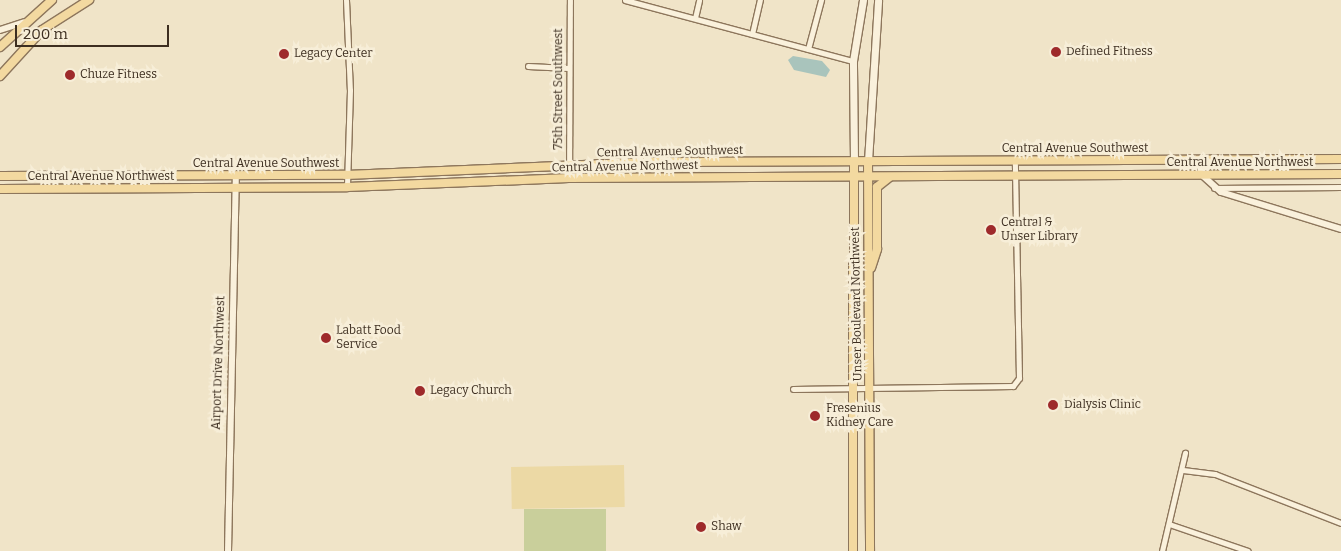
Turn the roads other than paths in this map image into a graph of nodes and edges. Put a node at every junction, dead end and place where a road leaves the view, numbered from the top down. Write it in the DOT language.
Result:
graph roads {
  1 [pos="52,0"];
  2 [pos="89,0"];
  3 [pos="346,0"];
  4 [pos="570,0"];
  5 [pos="625,0"];
  6 [pos="700,0"];
  7 [pos="760,0"];
  8 [pos="821,0"];
  9 [pos="863,0"];
  10 [pos="878,0"];
  11 [pos="695,18"];
  12 [pos="24,22"];
  13 [pos="0,30"];
  14 [pos="752,34"];
  15 [pos="0,46"];
  16 [pos="808,49"];
  17 [pos="852,61"];
  18 [pos="528,66"];
  19 [pos="568,68"];
  20 [pos="0,76"];
  21 [pos="1341,159"];
  22 [pos="1199,160"];
  23 [pos="854,161"];
  24 [pos="868,161"];
  25 [pos="1016,161"];
  26 [pos="569,165"];
  27 [pos="1202,174"];
  28 [pos="1341,174"];
  29 [pos="236,175"];
  30 [pos="287,175"];
  31 [pos="346,175"];
  32 [pos="1015,175"];
  33 [pos="0,176"];
  34 [pos="854,176"];
  35 [pos="868,176"];
  36 [pos="892,176"];
  37 [pos="569,178"];
  38 [pos="347,186"];
  39 [pos="286,187"];
  40 [pos="1341,187"];
  41 [pos="235,188"];
  42 [pos="1213,188"];
  43 [pos="0,189"];
  44 [pos="1341,229"];
  45 [pos="868,276"];
  46 [pos="856,388"];
  47 [pos="870,388"];
  48 [pos="793,389"];
  49 [pos="1185,453"];
  50 [pos="1183,470"];
  51 [pos="1341,523"];
  52 [pos="1169,524"];
  53 [pos="228,551"];
  54 [pos="853,551"];
  55 [pos="870,551"];
  56 [pos="1162,551"];
  57 [pos="1248,551"];
  1 -- 12 [label="main road"];
  2 -- 20 [label="main road"];
  3 -- 31 [label="street"];
  4 -- 19 [label="street, 75th Street Southwest"];
  5 -- 11 [label="street"];
  6 -- 11 [label="street"];
  7 -- 14 [label="street"];
  8 -- 16 [label="street"];
  9 -- 17 [label="main road"];
  10 -- 24 [label="main road"];
  11 -- 14 [label="street"];
  12 -- 13 [label="street"];
  12 -- 15 [label="main road"];
  14 -- 16 [label="street"];
  16 -- 17 [label="street"];
  17 -- 23 [label="main road"];
  18 -- 19 [label="street"];
  19 -- 26 [label="street, 75th Street Southwest"];
  21 -- 22 [label="main road, Central Avenue Southwest"];
  22 -- 25 [label="main road, Central Avenue Southwest"];
  22 -- 27 [label="street"];
  23 -- 24 [label="main road, Central Avenue Southwest"];
  23 -- 26 [label="main road, Central Avenue Southwest"];
  23 -- 34 [label="main road, Unser Boulevard Northwest"];
  24 -- 25 [label="main road, Central Avenue Southwest"];
  24 -- 35 [label="main road, Unser Boulevard Northwest"];
  25 -- 32 [label="street"];
  26 -- 31 [label="main road, Central Avenue Southwest"];
  26 -- 37 [label="street, 75th Street Southwest"];
  27 -- 28 [label="main road, Central Avenue Northwest"];
  27 -- 32 [label="main road, Central Avenue Northwest"];
  27 -- 42 [label="street"];
  29 -- 30 [label="main road, Central Avenue Southwest"];
  29 -- 33 [label="main road, Central Avenue Southwest"];
  29 -- 41 [label="street, Airport Drive Northwest"];
  30 -- 31 [label="main road, Central Avenue Southwest"];
  30 -- 39 [label="main road"];
  31 -- 38 [label="street"];
  32 -- 36 [label="main road, Central Avenue Northwest"];
  32 -- 47 [label="street"];
  34 -- 35 [label="main road, Central Avenue Northwest"];
  34 -- 37 [label="main road, Central Avenue Northwest"];
  34 -- 46 [label="main road, Unser Boulevard Northwest"];
  35 -- 36 [label="main road, Central Avenue Northwest"];
  35 -- 45 [label="main road, Unser Boulevard Northwest"];
  36 -- 45 [label="main road"];
  37 -- 38 [label="main road, Central Avenue Northwest"];
  38 -- 39 [label="main road, Central Avenue Northwest"];
  39 -- 41 [label="main road, Central Avenue Northwest"];
  40 -- 42 [label="street, Central Avenue Northwest"];
  41 -- 43 [label="main road, Central Avenue Northwest"];
  41 -- 53 [label="street, Airport Drive Northwest"];
  42 -- 44 [label="street"];
  45 -- 47 [label="main road, Unser Boulevard Northwest"];
  46 -- 47 [label="street"];
  46 -- 48 [label="street"];
  46 -- 54 [label="main road, Unser Boulevard Northwest"];
  47 -- 55 [label="main road, Unser Boulevard Northwest"];
  49 -- 50 [label="street"];
  50 -- 51 [label="street"];
  50 -- 52 [label="street"];
  52 -- 56 [label="street"];
  52 -- 57 [label="street"];
}
